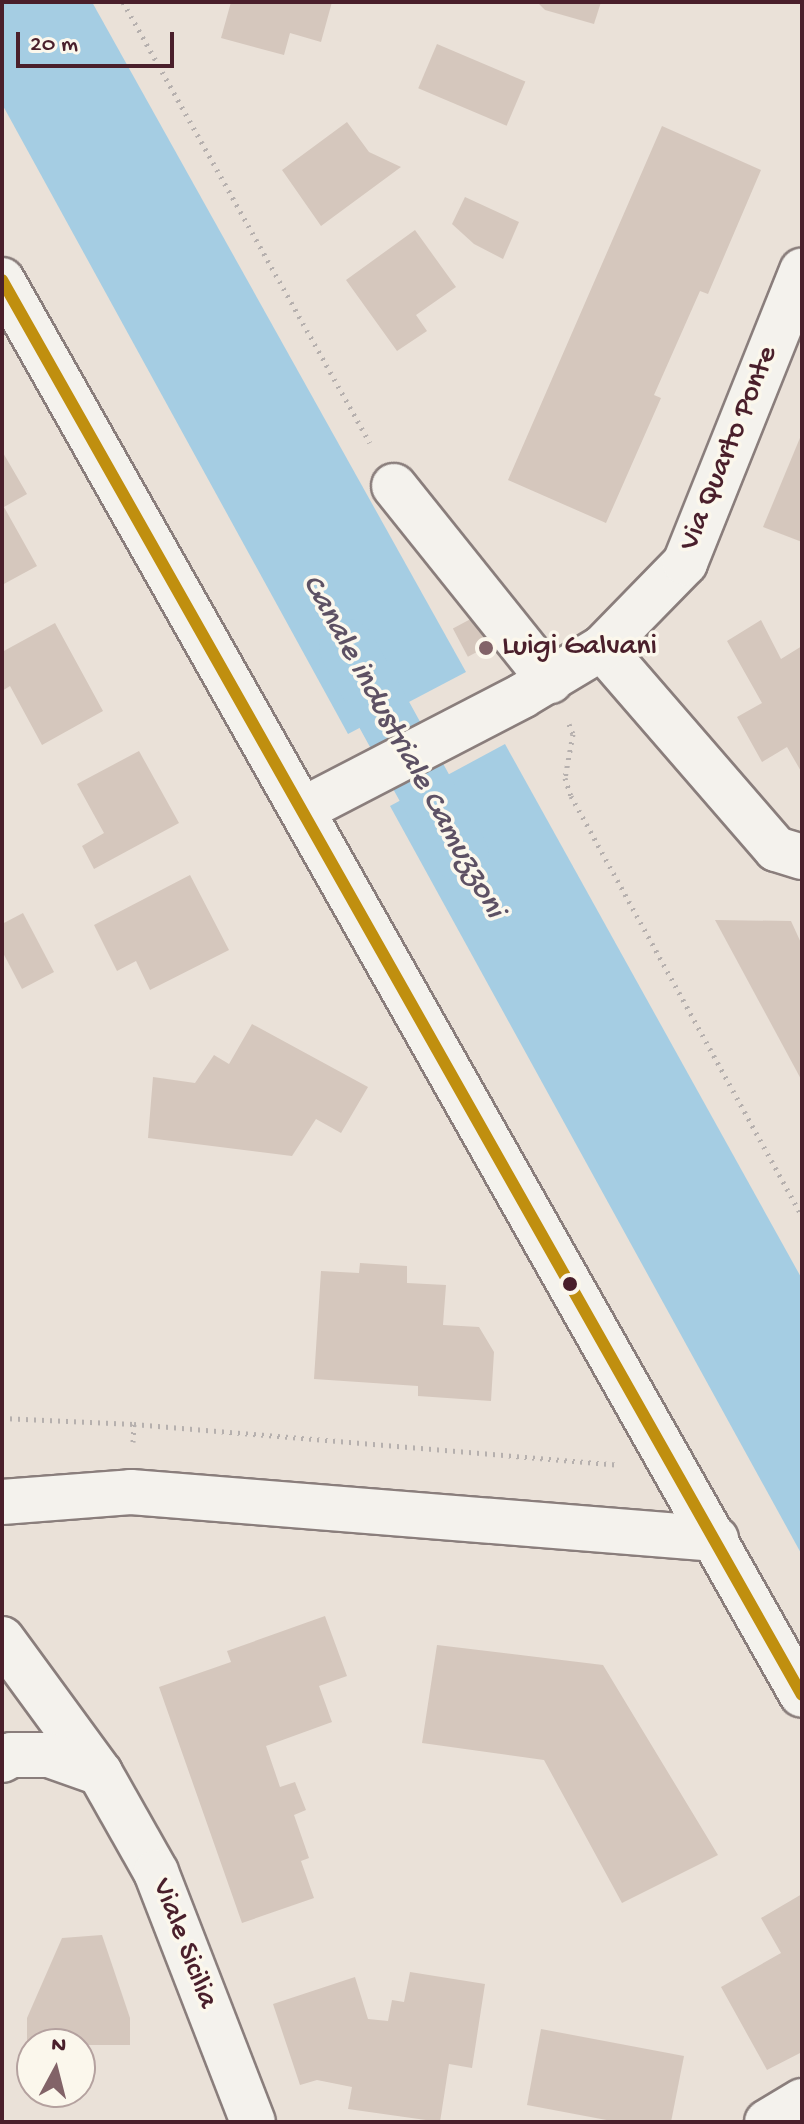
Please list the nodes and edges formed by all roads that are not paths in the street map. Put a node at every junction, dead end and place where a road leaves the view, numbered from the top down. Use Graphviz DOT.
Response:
graph roads {
  1 [pos="802,270"];
  2 [pos="2,280"];
  3 [pos="394,486"];
  4 [pos="602,648"];
  5 [pos="536,688"];
  6 [pos="323,800"];
  7 [pos="802,857"];
  8 [pos="2,1502"];
  9 [pos="716,1539"];
  10 [pos="2,1639"];
  11 [pos="802,1695"];
  12 [pos="2,1760"];
  13 [pos="100,1773"];
  14 [pos="802,2101"];
  15 [pos="253,2122"];
  16 [pos="767,2122"];
  1 -- 4 [label="street, Via Quarto Ponte"];
  2 -- 6 [label="street"];
  3 -- 5 [label="street"];
  4 -- 5 [label="street, Via Quarto Ponte"];
  4 -- 7 [label="street"];
  5 -- 6 [label="street, Via Quarto Ponte"];
  6 -- 9 [label="street"];
  8 -- 9 [label="street"];
  9 -- 11 [label="street"];
  10 -- 13 [label="street, Viale Sicilia"];
  12 -- 13 [label="street"];
  13 -- 15 [label="street, Viale Sicilia"];
  14 -- 16 [label="street"];
}
